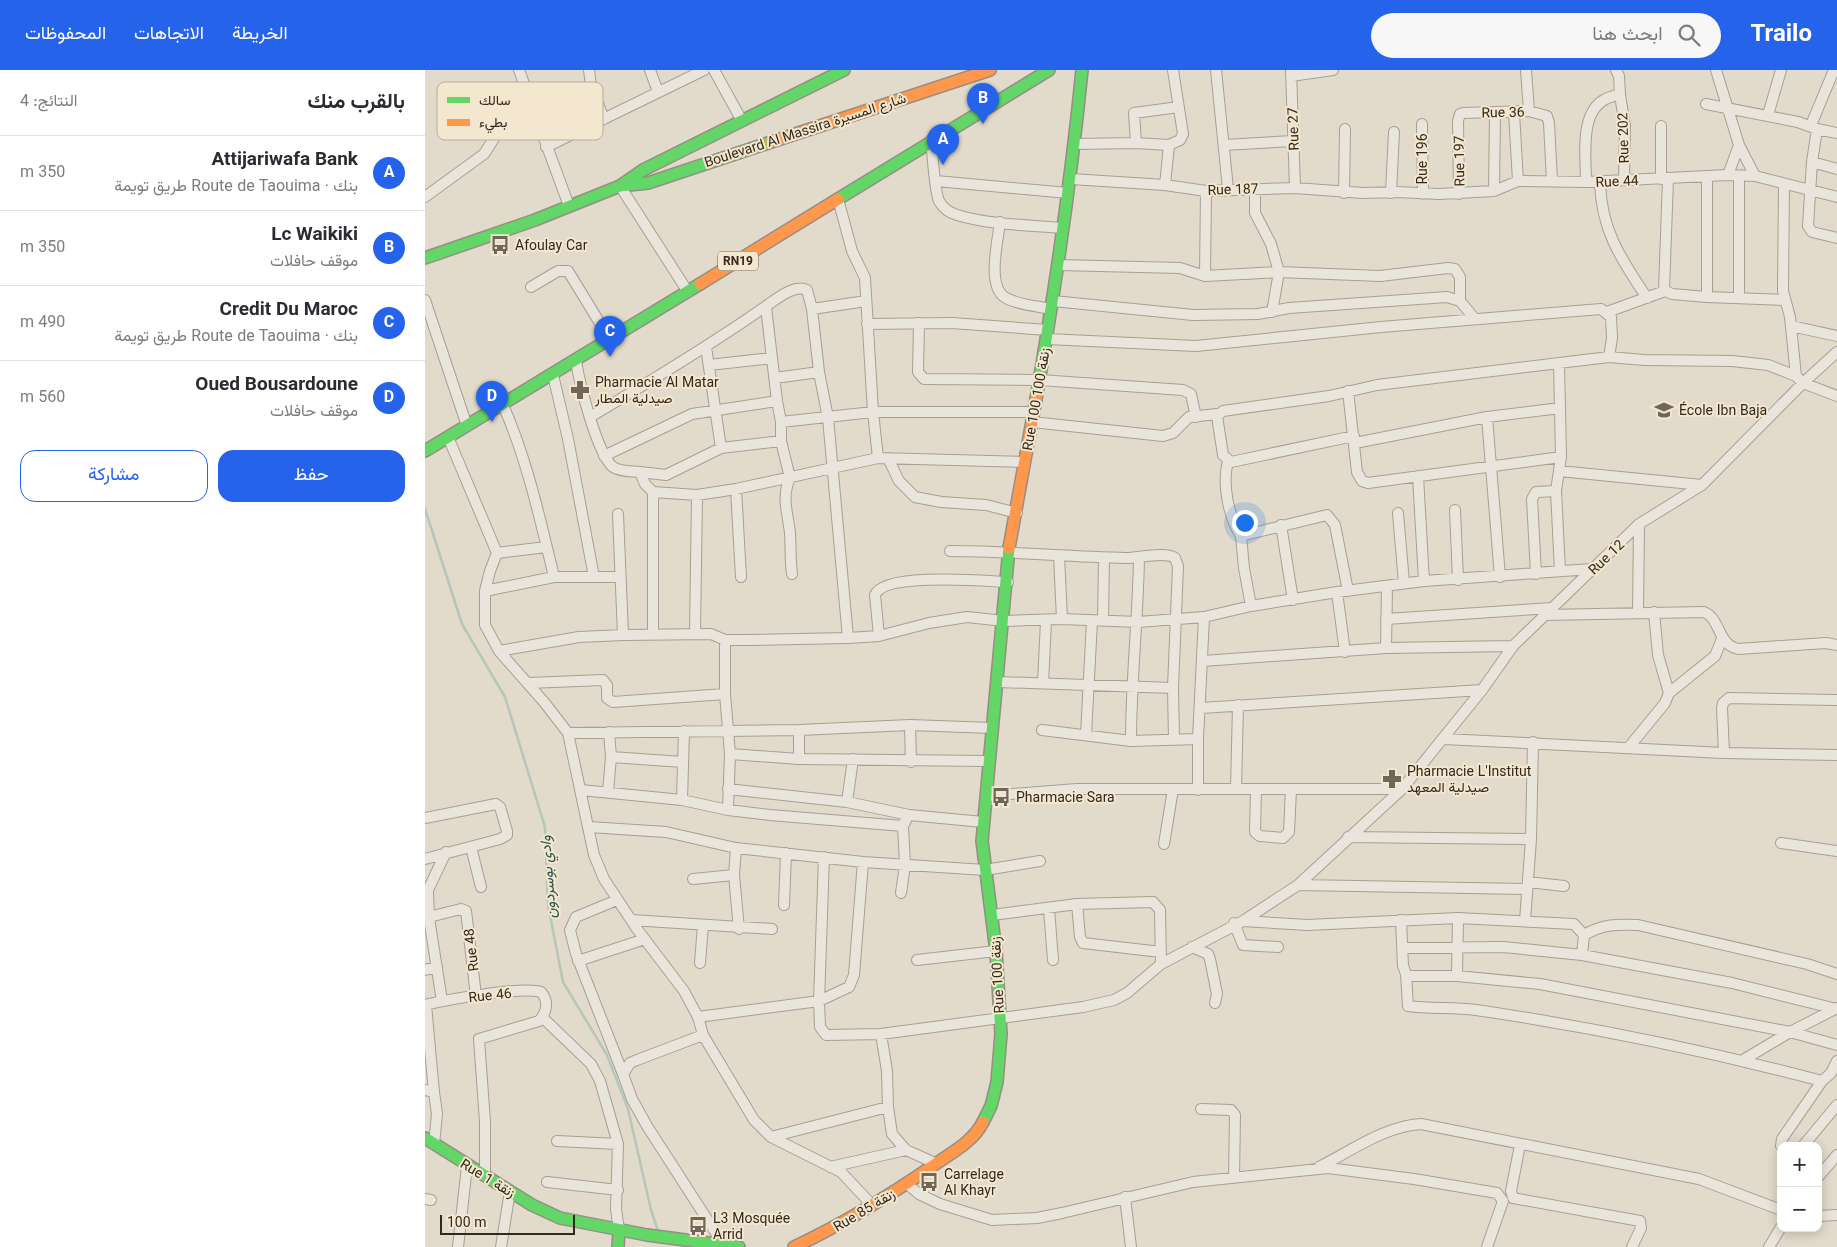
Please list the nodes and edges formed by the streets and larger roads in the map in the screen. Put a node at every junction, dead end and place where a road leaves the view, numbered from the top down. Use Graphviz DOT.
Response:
graph roads {
  1 [pos="519,70"];
  2 [pos="650,70"];
  3 [pos="704,70"];
  4 [pos="714,70"];
  5 [pos="844,70"];
  6 [pos="990,70"];
  7 [pos="1049,70"];
  8 [pos="1082,70"];
  9 [pos="1173,70"];
  10 [pos="1216,70"];
  11 [pos="1333,70"];
  12 [pos="1526,70"];
  13 [pos="1716,70"];
  14 [pos="1781,70"];
  15 [pos="1834,70"];
  16 [pos="1617,71"];
  17 [pos="1291,73"];
  18 [pos="523,82"];
  19 [pos="658,92"];
  20 [pos="1620,95"];
  21 [pos="1706,104"];
  22 [pos="1179,107"];
  23 [pos="1727,108"];
  24 [pos="1529,112"];
  25 [pos="1495,113"];
  26 [pos="1515,113"];
  27 [pos="1768,115"];
  28 [pos="604,119"];
  29 [pos="742,121"];
  30 [pos="1422,124"];
  31 [pos="1661,126"];
  32 [pos="1814,127"];
  33 [pos="1458,128"];
  34 [pos="1345,129"];
  35 [pos="1394,132"];
  36 [pos="1837,133"];
  37 [pos="493,140"];
  38 [pos="544,140"];
  39 [pos="560,140"];
  40 [pos="931,140"];
  41 [pos="1293,141"];
  42 [pos="1136,143"];
  43 [pos="1074,144"];
  44 [pos="1739,144"];
  45 [pos="1169,145"];
  46 [pos="1224,145"];
  47 [pos="546,147"];
  48 [pos="1811,162"];
  49 [pos="1837,169"];
  50 [pos="1728,175"];
  51 [pos="1755,176"];
  52 [pos="1707,177"];
  53 [pos="1739,177"];
  54 [pos="1071,179"];
  55 [pos="1664,179"];
  56 [pos="1624,180"];
  57 [pos="936,181"];
  58 [pos="1518,181"];
  59 [pos="1551,181"];
  60 [pos="1585,182"];
  61 [pos="1599,182"];
  62 [pos="1784,184"];
  63 [pos="1165,185"];
  64 [pos="620,186"];
  65 [pos="1255,188"];
  66 [pos="1295,188"];
  67 [pos="1228,189"];
  68 [pos="1809,190"];
  69 [pos="1206,191"];
  70 [pos="1494,191"];
  71 [pos="1394,192"];
  72 [pos="1068,193"];
  73 [pos="1344,193"];
  74 [pos="1423,194"];
  75 [pos="1459,194"];
  76 [pos="425,197"];
  77 [pos="1837,197"];
  78 [pos="838,199"];
  79 [pos="569,206"];
  80 [pos="1000,222"];
  81 [pos="1063,228"];
  82 [pos="1837,238"];
  83 [pos="425,258"];
  84 [pos="1059,265"];
  85 [pos="1279,272"];
  86 [pos="1205,276"];
  87 [pos="531,287"];
  88 [pos="1665,291"];
  89 [pos="687,292"];
  90 [pos="1707,297"];
  91 [pos="1647,298"];
  92 [pos="1739,298"];
  93 [pos="425,300"];
  94 [pos="1785,300"];
  95 [pos="866,301"];
  96 [pos="1460,301"];
  97 [pos="1052,305"];
  98 [pos="766,307"];
  99 [pos="812,309"];
  100 [pos="1272,312"];
  101 [pos="1607,312"];
  102 [pos="1475,319"];
  103 [pos="919,323"];
  104 [pos="867,324"];
  105 [pos="1791,326"];
  106 [pos="1047,335"];
  107 [pos="1837,336"];
  108 [pos="609,338"];
  109 [pos="706,347"];
  110 [pos="1837,352"];
  111 [pos="1609,357"];
  112 [pos="772,358"];
  113 [pos="576,360"];
  114 [pos="1559,362"];
  115 [pos="709,365"];
  116 [pos="819,372"];
  117 [pos="553,375"];
  118 [pos="775,378"];
  119 [pos="1040,380"];
  120 [pos="1799,380"];
  121 [pos="1348,391"];
  122 [pos="1837,396"];
  123 [pos="777,401"];
  124 [pos="503,405"];
  125 [pos="1560,408"];
  126 [pos="715,409"];
  127 [pos="873,412"];
  128 [pos="1217,414"];
  129 [pos="591,417"];
  130 [pos="1033,417"];
  131 [pos="1195,417"];
  132 [pos="1487,417"];
  133 [pos="828,418"];
  134 [pos="781,422"];
  135 [pos="467,426"];
  136 [pos="449,437"];
  137 [pos="1354,439"];
  138 [pos="781,441"];
  139 [pos="721,448"];
  140 [pos="425,451"];
  141 [pos="604,456"];
  142 [pos="1561,457"];
  143 [pos="883,458"];
  144 [pos="1228,461"];
  145 [pos="1025,462"];
  146 [pos="1492,464"];
  147 [pos="833,470"];
  148 [pos="1559,471"];
  149 [pos="640,472"];
  150 [pos="1418,476"];
  151 [pos="790,478"];
  152 [pos="1702,486"];
  153 [pos="736,489"];
  154 [pos="1556,491"];
  155 [pos="653,492"];
  156 [pos="697,495"];
  157 [pos="1455,510"];
  158 [pos="1017,513"];
  159 [pos="1398,513"];
  160 [pos="618,514"];
  161 [pos="1639,524"];
  162 [pos="1281,525"];
  163 [pos="1241,536"];
  164 [pos="546,547"];
  165 [pos="949,551"];
  166 [pos="1009,551"];
  167 [pos="497,553"];
  168 [pos="1059,556"];
  169 [pos="1104,558"];
  170 [pos="1139,558"];
  171 [pos="1592,570"];
  172 [pos="1560,571"];
  173 [pos="793,574"];
  174 [pos="1536,574"];
  175 [pos="554,577"];
  176 [pos="594,577"];
  177 [pos="741,577"];
  178 [pos="1500,577"];
  179 [pos="620,578"];
  180 [pos="1458,580"];
  181 [pos="1424,581"];
  182 [pos="1007,582"];
  183 [pos="1404,583"];
  184 [pos="1387,586"];
  185 [pos="485,591"];
  186 [pos="1342,591"];
  187 [pos="1293,600"];
  188 [pos="1251,606"];
  189 [pos="1548,612"];
  190 [pos="1654,612"];
  191 [pos="1638,613"];
  192 [pos="1204,617"];
  193 [pos="1177,618"];
  194 [pos="1062,619"];
  195 [pos="1386,619"];
  196 [pos="1004,621"];
  197 [pos="1046,621"];
  198 [pos="1097,621"];
  199 [pos="1138,622"];
  200 [pos="623,634"];
  201 [pos="653,634"];
  202 [pos="695,634"];
  203 [pos="879,636"];
  204 [pos="848,638"];
  205 [pos="1722,639"];
  206 [pos="725,640"];
  207 [pos="1837,645"];
  208 [pos="1513,646"];
  209 [pos="1386,648"];
  210 [pos="499,651"];
  211 [pos="1345,652"];
  212 [pos="1203,661"];
  213 [pos="998,682"];
  214 [pos="528,683"];
  215 [pos="1043,683"];
  216 [pos="1088,686"];
  217 [pos="1131,687"];
  218 [pos="1173,688"];
  219 [pos="1482,690"];
  220 [pos="1669,693"];
  221 [pos="725,694"];
  222 [pos="1837,700"];
  223 [pos="1238,705"];
  224 [pos="1201,708"];
  225 [pos="910,725"];
  226 [pos="992,728"];
  227 [pos="729,730"];
  228 [pos="799,730"];
  229 [pos="1042,730"];
  230 [pos="684,731"];
  231 [pos="609,732"];
  232 [pos="568,733"];
  233 [pos="1086,735"];
  234 [pos="1198,739"];
  235 [pos="1444,739"];
  236 [pos="1174,740"];
  237 [pos="1131,741"];
  238 [pos="1533,742"];
  239 [pos="1629,747"];
  240 [pos="1724,753"];
  241 [pos="730,754"];
  242 [pos="1837,755"];
  243 [pos="611,757"];
  244 [pos="799,759"];
  245 [pos="853,759"];
  246 [pos="988,761"];
  247 [pos="683,762"];
  248 [pos="911,762"];
  249 [pos="728,789"];
  250 [pos="1173,789"];
  251 [pos="1236,789"];
  252 [pos="1256,789"];
  253 [pos="1291,789"];
  254 [pos="1402,789"];
  255 [pos="581,790"];
  256 [pos="1198,790"];
  257 [pos="608,792"];
  258 [pos="987,796"];
  259 [pos="682,800"];
  260 [pos="847,802"];
  261 [pos="727,810"];
  262 [pos="909,815"];
  263 [pos="425,818"];
  264 [pos="983,822"];
  265 [pos="903,826"];
  266 [pos="589,827"];
  267 [pos="1349,837"];
  268 [pos="1531,839"];
  269 [pos="1781,843"];
  270 [pos="1164,844"];
  271 [pos="471,847"];
  272 [pos="736,848"];
  273 [pos="1837,851"];
  274 [pos="447,852"];
  275 [pos="786,853"];
  276 [pos="823,856"];
  277 [pos="425,859"];
  278 [pos="1040,861"];
  279 [pos="863,862"];
  280 [pos="905,865"];
  281 [pos="985,870"];
  282 [pos="734,875"];
  283 [pos="693,879"];
  284 [pos="1298,884"];
  285 [pos="1527,886"];
  286 [pos="1564,886"];
  287 [pos="481,887"];
  288 [pos="426,890"];
  289 [pos="901,894"];
  290 [pos="617,900"];
  291 [pos="1077,904"];
  292 [pos="784,905"];
  293 [pos="1049,909"];
  294 [pos="992,915"];
  295 [pos="427,918"];
  296 [pos="1458,918"];
  297 [pos="631,920"];
  298 [pos="1401,920"];
  299 [pos="1525,921"];
  300 [pos="1239,922"];
  301 [pos="703,925"];
  302 [pos="739,928"];
  303 [pos="772,929"];
  304 [pos="1584,935"];
  305 [pos="645,940"];
  306 [pos="1192,947"];
  307 [pos="1278,947"];
  308 [pos="1459,947"];
  309 [pos="1404,948"];
  310 [pos="996,951"];
  311 [pos="1161,952"];
  312 [pos="1582,955"];
  313 [pos="917,960"];
  314 [pos="1053,960"];
  315 [pos="579,961"];
  316 [pos="700,963"];
  317 [pos="1161,964"];
  318 [pos="437,967"];
  319 [pos="425,970"];
  320 [pos="1406,974"];
  321 [pos="1837,974"];
  322 [pos="1457,976"];
  323 [pos="476,996"];
  324 [pos="442,1001"];
  325 [pos="819,1001"];
  326 [pos="1215,1003"];
  327 [pos="425,1005"];
  328 [pos="1836,1009"];
  329 [pos="542,1017"];
  330 [pos="698,1017"];
  331 [pos="999,1018"];
  332 [pos="1789,1032"];
  333 [pos="881,1034"];
  334 [pos="703,1036"];
  335 [pos="1837,1045"];
  336 [pos="1743,1060"];
  337 [pos="1837,1061"];
  338 [pos="623,1074"];
  339 [pos="1834,1075"];
  340 [pos="1821,1081"];
  341 [pos="430,1091"];
  342 [pos="1837,1105"];
  343 [pos="888,1107"];
  344 [pos="1201,1108"];
  345 [pos="771,1137"];
  346 [pos="430,1141"];
  347 [pos="557,1141"];
  348 [pos="1782,1142"];
  349 [pos="1806,1142"];
  350 [pos="618,1144"];
  351 [pos="1519,1145"];
  352 [pos="906,1150"];
  353 [pos="1837,1155"];
  354 [pos="935,1163"];
  355 [pos="467,1166"];
  356 [pos="831,1167"];
  357 [pos="1313,1170"];
  358 [pos="1822,1172"];
  359 [pos="485,1175"];
  360 [pos="1234,1178"];
  361 [pos="547,1182"];
  362 [pos="907,1184"];
  363 [pos="618,1190"];
  364 [pos="510,1191"];
  365 [pos="1125,1198"];
  366 [pos="872,1205"];
  367 [pos="1777,1208"];
  368 [pos="1822,1216"];
  369 [pos="1837,1216"];
  370 [pos="619,1230"];
  371 [pos="1778,1232"];
  372 [pos="723,1244"];
  373 [pos="458,1247"];
  374 [pos="501,1247"];
  375 [pos="618,1247"];
  376 [pos="739,1247"];
  377 [pos="794,1247"];
  378 [pos="1131,1247"];
  379 [pos="1487,1247"];
  380 [pos="1633,1247"];
  381 [pos="1769,1247"];
  1 -- 18 [label="street"];
  2 -- 19 [label="street"];
  3 -- 19 [label="street"];
  4 -- 29 [label="street"];
  5 -- 29 [label="street, Boulevard Al Massira شارع المسيرة"];
  6 -- 64 [label="street, Boulevard Al Massira شارع المسيرة"];
  7 -- 40 [label="street, RN19"];
  8 -- 43 [label="street, Rue 100 زنقة 100"];
  9 -- 22 [label="street"];
  10 -- 46 [label="street"];
  11 -- 17 [label="street"];
  12 -- 24 [label="street"];
  13 -- 23 [label="street"];
  14 -- 27 [label="street"];
  15 -- 32 [label="street"];
  16 -- 20 [label="street, Rue 202"];
  17 -- 41 [label="street, Rue 27"];
  19 -- 28 [label="street"];
  20 -- 56 [label="street, Rue 202"];
  20 -- 60 [label="street"];
  21 -- 23 [label="street"];
  22 -- 42 [label="street"];
  22 -- 45 [label="street"];
  23 -- 27 [label="street"];
  23 -- 44 [label="street"];
  24 -- 26 [label="street, Rue 36"];
  24 -- 59 [label="street, Rue 36"];
  25 -- 26 [label="street, Rue 36"];
  25 -- 33 [label="street, Rue 36"];
  25 -- 70 [label="street"];
  26 -- 58 [label="street"];
  27 -- 32 [label="street"];
  29 -- 64 [label="street, Boulevard Al Massira شارع المسيرة"];
  30 -- 74 [label="street, Rue 196"];
  31 -- 55 [label="street"];
  32 -- 36 [label="street"];
  32 -- 48 [label="street"];
  33 -- 75 [label="street, Rue 197"];
  34 -- 73 [label="street"];
  35 -- 71 [label="street"];
  37 -- 76 [label="street"];
  38 -- 47 [label="street"];
  39 -- 47 [label="street"];
  40 -- 57 [label="street"];
  40 -- 78 [label="street, RN19"];
  41 -- 46 [label="street"];
  41 -- 66 [label="street, Rue 27"];
  42 -- 43 [label="street"];
  42 -- 45 [label="street"];
  43 -- 54 [label="street, Rue 100 زنقة 100"];
  44 -- 50 [label="street"];
  44 -- 51 [label="street"];
  45 -- 63 [label="street"];
  46 -- 67 [label="street"];
  47 -- 79 [label="street"];
  48 -- 49 [label="street"];
  48 -- 68 [label="street"];
  50 -- 52 [label="street, Rue 44"];
  50 -- 53 [label="street, Rue 44"];
  51 -- 53 [label="street, Rue 44"];
  51 -- 62 [label="street, Rue 44"];
  52 -- 55 [label="street, Rue 44"];
  52 -- 90 [label="street"];
  53 -- 92 [label="street"];
  54 -- 63 [label="street, Rue 187"];
  54 -- 72 [label="street, Rue 100 زنقة 100"];
  55 -- 56 [label="street, Rue 44"];
  55 -- 88 [label="street"];
  56 -- 61 [label="street, Rue 44"];
  57 -- 72 [label="street"];
  57 -- 80 [label="street"];
  58 -- 59 [label="street, Rue 44"];
  58 -- 70 [label="street, Rue 44"];
  59 -- 60 [label="street, Rue 44"];
  60 -- 61 [label="street, Rue 44"];
  61 -- 91 [label="street"];
  62 -- 68 [label="street, Rue 44"];
  62 -- 94 [label="street"];
  63 -- 69 [label="street, Rue 187"];
  64 -- 79 [label="street, Boulevard Al Massira شارع المسيرة"];
  64 -- 89 [label="street"];
  65 -- 66 [label="street, Rue 187"];
  65 -- 67 [label="street, Rue 187"];
  65 -- 85 [label="street"];
  66 -- 73 [label="street, Rue 187"];
  67 -- 69 [label="street, Rue 187"];
  68 -- 77 [label="street, Rue 44"];
  68 -- 82 [label="street"];
  69 -- 86 [label="street"];
  70 -- 75 [label="street, Rue 44"];
  71 -- 73 [label="street, Rue 187"];
  71 -- 74 [label="street, Rue 44"];
  72 -- 81 [label="street, Rue 100 زنقة 100"];
  74 -- 75 [label="street, Rue 44"];
  78 -- 89 [label="street, RN19"];
  78 -- 95 [label="street"];
  79 -- 83 [label="street, Boulevard Al Massira شارع المسيرة"];
  80 -- 81 [label="street"];
  80 -- 97 [label="street"];
  81 -- 84 [label="street, Rue 100 زنقة 100"];
  84 -- 86 [label="street"];
  84 -- 97 [label="street, Rue 100 زنقة 100"];
  85 -- 86 [label="street"];
  85 -- 96 [label="street"];
  85 -- 100 [label="street"];
  87 -- 108 [label="street"];
  88 -- 90 [label="street"];
  88 -- 91 [label="street"];
  89 -- 108 [label="street, RN19"];
  90 -- 92 [label="street"];
  91 -- 101 [label="street"];
  92 -- 94 [label="street"];
  93 -- 135 [label="street"];
  94 -- 105 [label="street"];
  95 -- 99 [label="street"];
  95 -- 104 [label="street"];
  96 -- 100 [label="street"];
  96 -- 102 [label="street"];
  97 -- 100 [label="street"];
  97 -- 106 [label="street, Rue 100 زنقة 100"];
  98 -- 99 [label="street"];
  98 -- 109 [label="street"];
  98 -- 112 [label="street"];
  99 -- 116 [label="street"];
  101 -- 102 [label="street"];
  101 -- 111 [label="street"];
  102 -- 106 [label="street"];
  103 -- 104 [label="street"];
  103 -- 106 [label="street"];
  103 -- 119 [label="street"];
  104 -- 127 [label="street"];
  105 -- 107 [label="street"];
  105 -- 120 [label="street"];
  106 -- 119 [label="street, Rue 100 زنقة 100"];
  108 -- 113 [label="street, RN19"];
  109 -- 115 [label="street"];
  109 -- 129 [label="street"];
  110 -- 120 [label="street, Rue 12"];
  111 -- 114 [label="street"];
  111 -- 120 [label="street"];
  112 -- 115 [label="street"];
  112 -- 118 [label="street"];
  113 -- 117 [label="street, RN19"];
  113 -- 129 [label="street"];
  114 -- 121 [label="street"];
  114 -- 125 [label="street"];
  115 -- 126 [label="street"];
  116 -- 118 [label="street"];
  116 -- 133 [label="street"];
  117 -- 124 [label="street, RN19"];
  117 -- 176 [label="street"];
  118 -- 123 [label="street"];
  119 -- 130 [label="street, Rue 100 زنقة 100"];
  119 -- 131 [label="street"];
  120 -- 122 [label="street"];
  120 -- 152 [label="street, Rue 12"];
  121 -- 128 [label="street"];
  121 -- 137 [label="street"];
  123 -- 126 [label="street"];
  123 -- 134 [label="street"];
  124 -- 135 [label="street, RN19"];
  124 -- 164 [label="street"];
  125 -- 132 [label="street"];
  125 -- 142 [label="street"];
  126 -- 139 [label="street"];
  126 -- 141 [label="street"];
  127 -- 130 [label="street"];
  127 -- 133 [label="street"];
  127 -- 143 [label="street"];
  128 -- 131 [label="street"];
  128 -- 144 [label="street"];
  129 -- 141 [label="street"];
  130 -- 131 [label="street"];
  130 -- 145 [label="street, Rue 100 زنقة 100"];
  132 -- 137 [label="street"];
  132 -- 146 [label="street"];
  133 -- 134 [label="street"];
  133 -- 147 [label="street"];
  134 -- 138 [label="street"];
  135 -- 136 [label="street, RN19"];
  136 -- 140 [label="street, RN19"];
  136 -- 167 [label="street"];
  137 -- 144 [label="street"];
  137 -- 150 [label="street"];
  138 -- 139 [label="street"];
  138 -- 151 [label="street"];
  139 -- 149 [label="street"];
  141 -- 149 [label="street"];
  142 -- 146 [label="street"];
  142 -- 148 [label="street"];
  143 -- 145 [label="street"];
  143 -- 147 [label="street"];
  143 -- 158 [label="street"];
  144 -- 163 [label="street"];
  145 -- 158 [label="street, Rue 100 زنقة 100"];
  146 -- 150 [label="street"];
  146 -- 178 [label="street"];
  147 -- 151 [label="street"];
  147 -- 204 [label="street"];
  148 -- 152 [label="street"];
  148 -- 154 [label="street"];
  149 -- 155 [label="street"];
  150 -- 181 [label="street"];
  151 -- 153 [label="street"];
  151 -- 173 [label="street"];
  152 -- 161 [label="street, Rue 12"];
  153 -- 156 [label="street"];
  153 -- 177 [label="street"];
  154 -- 172 [label="street"];
  154 -- 174 [label="street"];
  155 -- 156 [label="street"];
  155 -- 201 [label="street"];
  156 -- 202 [label="street"];
  157 -- 180 [label="street"];
  158 -- 166 [label="street, Rue 100 زنقة 100"];
  159 -- 183 [label="street"];
  160 -- 179 [label="street"];
  161 -- 171 [label="street, Rue 12"];
  161 -- 191 [label="street"];
  162 -- 163 [label="street"];
  162 -- 186 [label="street"];
  162 -- 187 [label="street"];
  163 -- 188 [label="street"];
  164 -- 167 [label="street"];
  164 -- 175 [label="street"];
  165 -- 166 [label="street"];
  166 -- 168 [label="street"];
  166 -- 182 [label="street, Rue 100 زنقة 100"];
  167 -- 185 [label="street"];
  168 -- 169 [label="street"];
  168 -- 194 [label="street"];
  169 -- 170 [label="street"];
  169 -- 198 [label="street"];
  170 -- 193 [label="street"];
  170 -- 199 [label="street"];
  171 -- 172 [label="street"];
  171 -- 189 [label="street, Rue 12"];
  172 -- 174 [label="street"];
  174 -- 178 [label="street"];
  175 -- 176 [label="street"];
  175 -- 185 [label="street"];
  176 -- 179 [label="street"];
  178 -- 180 [label="street"];
  179 -- 200 [label="street"];
  180 -- 181 [label="street"];
  181 -- 183 [label="street"];
  182 -- 196 [label="street, Rue 100 زنقة 100"];
  182 -- 203 [label="street"];
  183 -- 184 [label="street"];
  184 -- 186 [label="street"];
  184 -- 195 [label="street"];
  185 -- 210 [label="street"];
  186 -- 187 [label="street"];
  186 -- 211 [label="street"];
  187 -- 188 [label="street"];
  188 -- 192 [label="street"];
  189 -- 191 [label="street"];
  189 -- 195 [label="street"];
  189 -- 208 [label="street, Rue 12"];
  190 -- 191 [label="street"];
  190 -- 205 [label="street"];
  190 -- 220 [label="street"];
  192 -- 193 [label="street"];
  192 -- 212 [label="street"];
  193 -- 199 [label="street"];
  193 -- 218 [label="street"];
  194 -- 197 [label="street"];
  194 -- 198 [label="street"];
  195 -- 209 [label="street"];
  196 -- 197 [label="street"];
  196 -- 203 [label="street"];
  196 -- 213 [label="street, Rue 100 زنقة 100"];
  197 -- 215 [label="street"];
  198 -- 199 [label="street"];
  198 -- 216 [label="street"];
  199 -- 217 [label="street"];
  200 -- 201 [label="street"];
  200 -- 210 [label="street"];
  201 -- 202 [label="street"];
  202 -- 206 [label="street"];
  203 -- 204 [label="street"];
  204 -- 206 [label="street"];
  205 -- 207 [label="street"];
  205 -- 220 [label="street"];
  206 -- 221 [label="street"];
  208 -- 209 [label="street"];
  208 -- 219 [label="street, Rue 12"];
  209 -- 211 [label="street"];
  210 -- 214 [label="street"];
  211 -- 212 [label="street"];
  212 -- 224 [label="street"];
  213 -- 215 [label="street"];
  213 -- 226 [label="street, Rue 100 زنقة 100"];
  214 -- 221 [label="street"];
  214 -- 232 [label="street"];
  215 -- 216 [label="street"];
  216 -- 217 [label="street"];
  216 -- 233 [label="street"];
  217 -- 218 [label="street"];
  217 -- 237 [label="street"];
  218 -- 236 [label="street"];
  219 -- 223 [label="street"];
  219 -- 235 [label="street, Rue 12"];
  220 -- 239 [label="street"];
  221 -- 227 [label="street"];
  222 -- 240 [label="street"];
  223 -- 224 [label="street"];
  223 -- 251 [label="street"];
  224 -- 234 [label="street"];
  225 -- 226 [label="street"];
  225 -- 228 [label="street"];
  225 -- 248 [label="street"];
  226 -- 246 [label="street, Rue 100 زنقة"];
  227 -- 228 [label="street"];
  227 -- 230 [label="street"];
  227 -- 241 [label="street"];
  228 -- 244 [label="street"];
  229 -- 233 [label="street"];
  230 -- 231 [label="street"];
  230 -- 247 [label="street"];
  231 -- 232 [label="street"];
  231 -- 243 [label="street"];
  232 -- 255 [label="street"];
  233 -- 237 [label="street"];
  234 -- 236 [label="street"];
  234 -- 256 [label="street"];
  235 -- 238 [label="street"];
  235 -- 254 [label="street, Rue 12"];
  236 -- 237 [label="street"];
  238 -- 239 [label="street"];
  238 -- 268 [label="street"];
  239 -- 240 [label="street"];
  240 -- 242 [label="street"];
  241 -- 244 [label="street"];
  241 -- 249 [label="street"];
  243 -- 247 [label="street"];
  243 -- 257 [label="street"];
  244 -- 245 [label="street"];
  245 -- 248 [label="street"];
  245 -- 260 [label="street"];
  246 -- 248 [label="street"];
  246 -- 258 [label="street, Rue 100 زنقة"];
  247 -- 259 [label="street"];
  249 -- 260 [label="street"];
  249 -- 261 [label="street"];
  250 -- 256 [label="street"];
  250 -- 258 [label="street"];
  250 -- 270 [label="street"];
  251 -- 252 [label="street"];
  251 -- 256 [label="street"];
  252 -- 253 [label="street"];
  252 -- 253 [label="street"];
  253 -- 254 [label="street"];
  254 -- 267 [label="street, Rue 12"];
  255 -- 257 [label="street"];
  255 -- 266 [label="street"];
  257 -- 259 [label="street"];
  258 -- 264 [label="street, Rue 100 زنقة"];
  259 -- 261 [label="street"];
  260 -- 262 [label="street"];
  261 -- 265 [label="street"];
  262 -- 264 [label="street"];
  262 -- 265 [label="street"];
  263 -- 271 [label="street"];
  264 -- 281 [label="street, Rue 100 زنقة"];
  265 -- 280 [label="street"];
  266 -- 272 [label="street"];
  266 -- 290 [label="street"];
  267 -- 268 [label="street"];
  267 -- 284 [label="street, Rue 12"];
  268 -- 285 [label="street"];
  269 -- 273 [label="street"];
  271 -- 274 [label="street"];
  271 -- 287 [label="street"];
  272 -- 275 [label="street"];
  272 -- 282 [label="street"];
  274 -- 277 [label="street"];
  274 -- 288 [label="street"];
  275 -- 276 [label="street"];
  275 -- 292 [label="street"];
  276 -- 279 [label="street"];
  276 -- 325 [label="street"];
  278 -- 281 [label="street"];
  279 -- 280 [label="street"];
  279 -- 325 [label="street"];
  280 -- 281 [label="street"];
  280 -- 289 [label="street"];
  281 -- 294 [label="street, Rue 100 زنقة"];
  282 -- 283 [label="street"];
  282 -- 302 [label="street"];
  284 -- 285 [label="street"];
  284 -- 300 [label="street, Rue 12"];
  285 -- 286 [label="street"];
  285 -- 299 [label="street"];
  288 -- 295 [label="street"];
  290 -- 297 [label="street"];
  290 -- 315 [label="street"];
  291 -- 293 [label="street"];
  291 -- 311 [label="street"];
  291 -- 311 [label="street"];
  293 -- 294 [label="street"];
  293 -- 314 [label="street"];
  294 -- 310 [label="street, Rue 100 زنقة"];
  295 -- 318 [label="street"];
  295 -- 323 [label="street, Rue 48"];
  296 -- 298 [label="street"];
  296 -- 299 [label="street"];
  296 -- 308 [label="street"];
  297 -- 301 [label="street"];
  297 -- 305 [label="street"];
  298 -- 300 [label="street"];
  298 -- 309 [label="street"];
  299 -- 304 [label="street"];
  300 -- 306 [label="street, Rue 12"];
  300 -- 307 [label="street"];
  301 -- 302 [label="street"];
  301 -- 316 [label="street"];
  302 -- 303 [label="street"];
  304 -- 312 [label="street"];
  304 -- 321 [label="street"];
  305 -- 315 [label="street"];
  305 -- 330 [label="street"];
  306 -- 317 [label="street, Rue 12"];
  306 -- 326 [label="street"];
  308 -- 309 [label="street"];
  308 -- 312 [label="street"];
  308 -- 322 [label="street"];
  309 -- 320 [label="street"];
  310 -- 313 [label="street"];
  310 -- 331 [label="street, Rue 100 زنقة"];
  311 -- 317 [label="street"];
  312 -- 328 [label="street"];
  315 -- 338 [label="street"];
  317 -- 331 [label="street, Rue 12"];
  318 -- 319 [label="street"];
  318 -- 324 [label="street"];
  320 -- 322 [label="street"];
  320 -- 336 [label="street"];
  322 -- 332 [label="street"];
  323 -- 324 [label="street, Rue 46"];
  323 -- 329 [label="street, Rue 46"];
  324 -- 327 [label="street, Rue 46"];
  325 -- 330 [label="street"];
  325 -- 333 [label="street, Rue 12"];
  327 -- 341 [label="street"];
  328 -- 332 [label="street"];
  329 -- 350 [label="street"];
  329 -- 359 [label="street"];
  330 -- 334 [label="street"];
  331 -- 333 [label="street, Rue 12"];
  331 -- 354 [label="street, Rue 100 زنقة"];
  332 -- 335 [label="street"];
  332 -- 336 [label="street"];
  333 -- 343 [label="street"];
  334 -- 338 [label="street"];
  334 -- 345 [label="street"];
  336 -- 340 [label="street"];
  337 -- 339 [label="street"];
  338 -- 372 [label="street"];
  339 -- 340 [label="street"];
  340 -- 348 [label="street"];
  341 -- 346 [label="street"];
  342 -- 349 [label="street"];
  343 -- 345 [label="street"];
  343 -- 352 [label="street"];
  344 -- 360 [label="street"];
  345 -- 356 [label="street"];
  346 -- 355 [label="street, Rue زنقة 1"];
  347 -- 350 [label="street"];
  350 -- 363 [label="street"];
  351 -- 357 [label="street"];
  351 -- 367 [label="street"];
  351 -- 380 [label="street"];
  352 -- 354 [label="street"];
  352 -- 356 [label="street"];
  353 -- 358 [label="street"];
  354 -- 362 [label="street, Rue 100 زنقة"];
  355 -- 359 [label="street, Rue زنقة 1"];
  355 -- 373 [label="street"];
  356 -- 366 [label="street"];
  357 -- 360 [label="street"];
  357 -- 379 [label="street"];
  359 -- 364 [label="street, Rue زنقة 1"];
  360 -- 365 [label="street"];
  361 -- 363 [label="street"];
  362 -- 365 [label="street"];
  362 -- 366 [label="street, Rue 85 زنقة"];
  363 -- 370 [label="street"];
  364 -- 370 [label="street, Rue زنقة 1"];
  364 -- 374 [label="street"];
  365 -- 378 [label="street"];
  366 -- 377 [label="street, Rue 85 زنقة"];
  368 -- 369 [label="street"];
  370 -- 372 [label="street, Rue زنقة 1"];
  370 -- 375 [label="street"];
  371 -- 381 [label="street"];
  372 -- 376 [label="street"];
}
